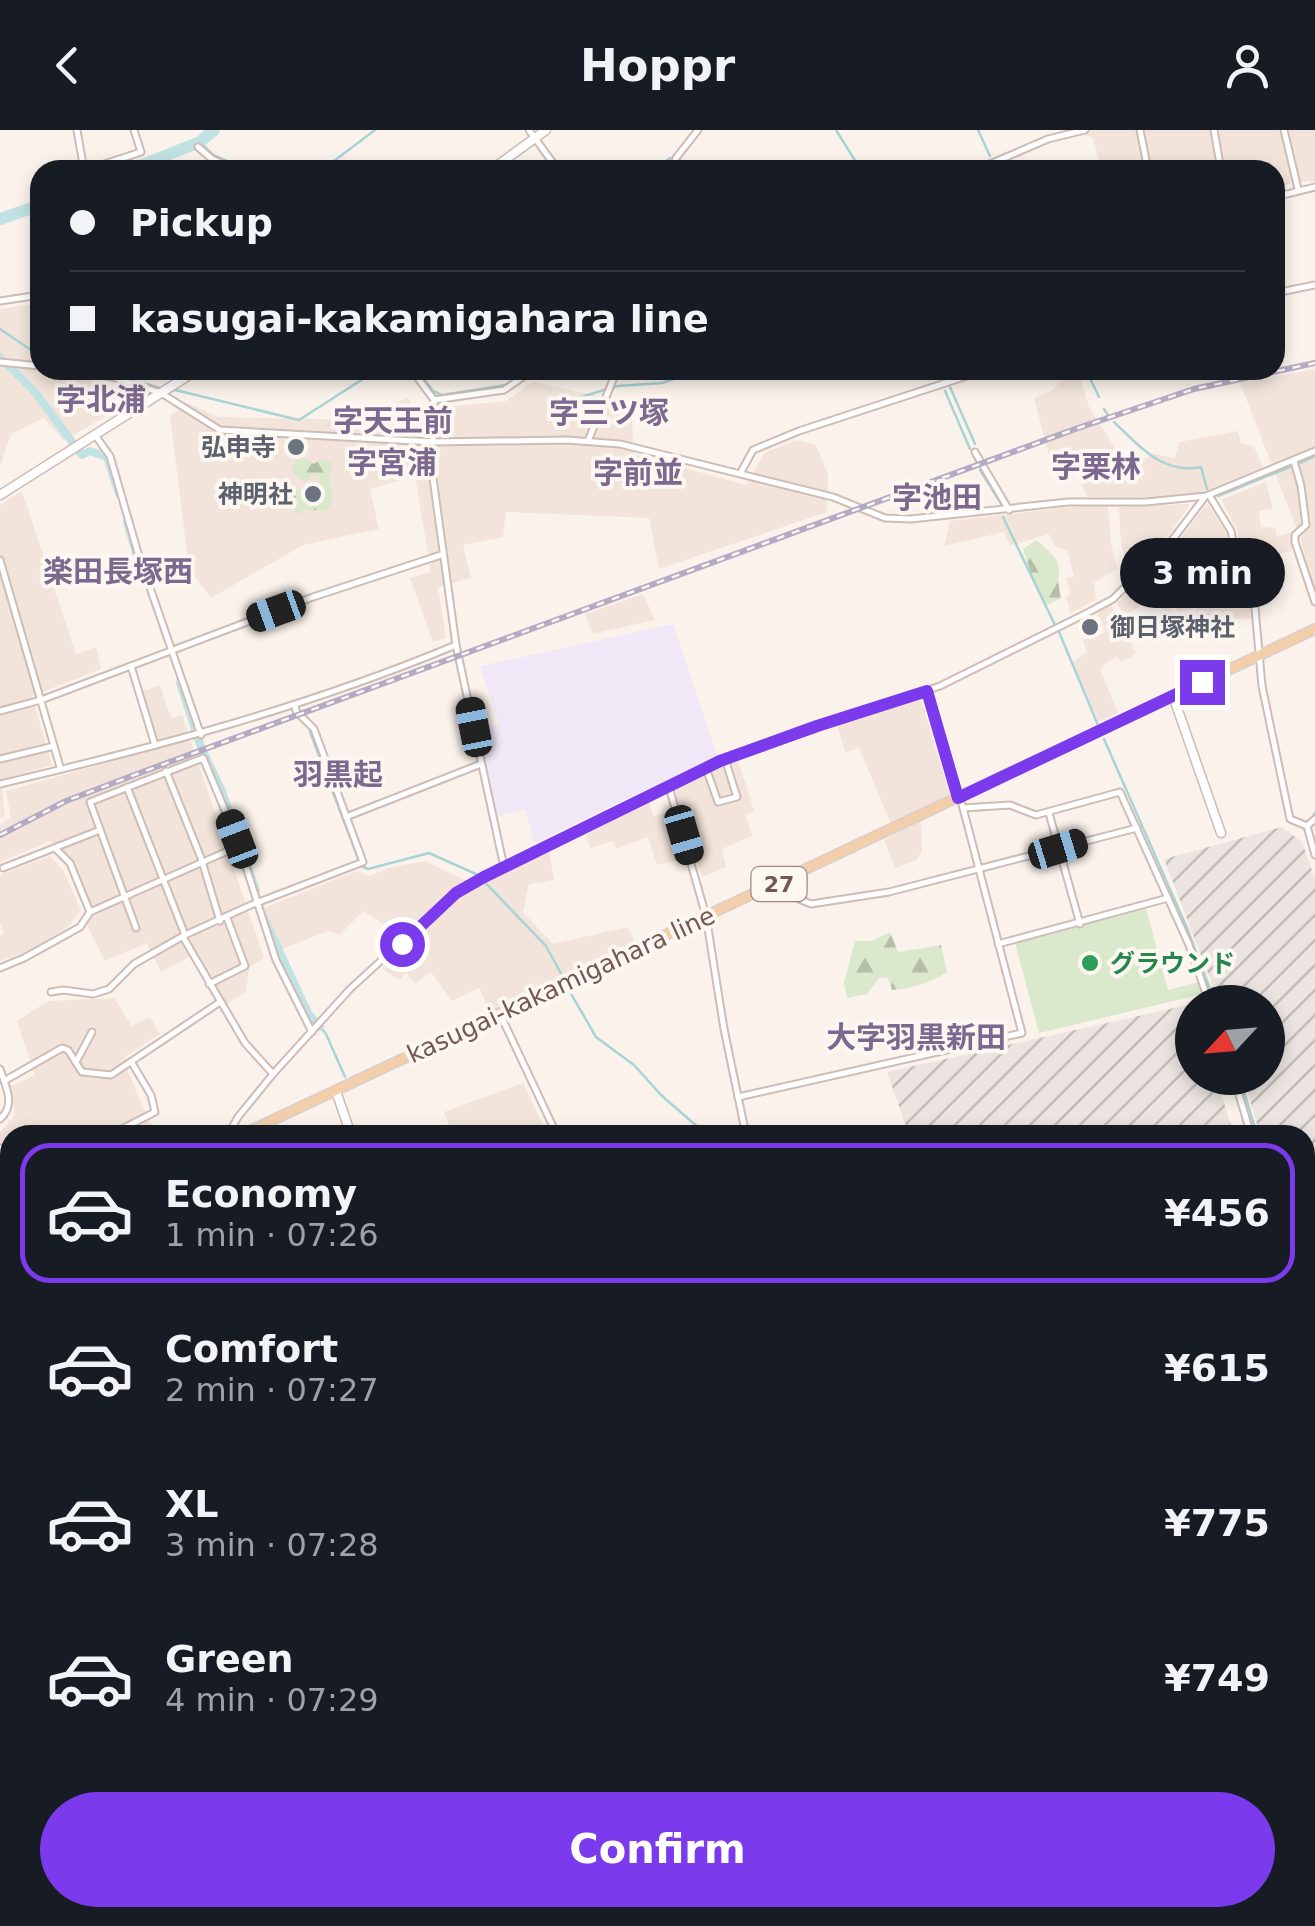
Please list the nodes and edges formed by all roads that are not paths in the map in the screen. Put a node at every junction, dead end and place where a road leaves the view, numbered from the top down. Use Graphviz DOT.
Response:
graph roads {
  1 [pos="134,130"];
  2 [pos="546,130"];
  3 [pos="698,130"];
  4 [pos="1085,130"];
  5 [pos="1140,130"];
  6 [pos="1214,130"];
  7 [pos="1284,130"];
  8 [pos="79,131"];
  9 [pos="1060,132"];
  10 [pos="532,134"];
  11 [pos="198,147"];
  12 [pos="83,160"];
  13 [pos="116,160"];
  14 [pos="214,160"];
  15 [pos="502,160"];
  16 [pos="551,160"];
  17 [pos="675,160"];
  18 [pos="998,160"];
  19 [pos="1146,160"];
  20 [pos="1219,160"];
  21 [pos="1315,187"];
  22 [pos="1298,189"];
  23 [pos="1285,194"];
  24 [pos="1315,285"];
  25 [pos="1285,291"];
  26 [pos="30,297"];
  27 [pos="0,302"];
  28 [pos="2,362"];
  29 [pos="30,365"];
  30 [pos="132,380"];
  31 [pos="181,380"];
  32 [pos="419,380"];
  33 [pos="518,380"];
  34 [pos="613,380"];
  35 [pos="954,380"];
  36 [pos="161,393"];
  37 [pos="434,400"];
  38 [pos="95,434"];
  39 [pos="431,441"];
  40 [pos="588,442"];
  41 [pos="1315,451"];
  42 [pos="975,452"];
  43 [pos="1294,461"];
  44 [pos="741,472"];
  45 [pos="0,495"];
  46 [pos="1207,495"];
  47 [pos="1008,510"];
  48 [pos="442,555"];
  49 [pos="0,560"];
  50 [pos="1315,602"];
  51 [pos="1315,629"];
  52 [pos="456,645"];
  53 [pos="170,650"];
  54 [pos="1261,655"];
  55 [pos="131,665"];
  56 [pos="927,691"];
  57 [pos="1172,696"];
  58 [pos="41,700"];
  59 [pos="295,705"];
  60 [pos="0,711"];
  61 [pos="198,736"];
  62 [pos="155,745"];
  63 [pos="54,746"];
  64 [pos="725,759"];
  65 [pos="0,760"];
  66 [pos="481,764"];
  67 [pos="60,768"];
  68 [pos="706,768"];
  69 [pos="166,771"];
  70 [pos="0,784"];
  71 [pos="669,786"];
  72 [pos="126,787"];
  73 [pos="958,798"];
  74 [pos="963,808"];
  75 [pos="1050,813"];
  76 [pos="346,817"];
  77 [pos="1315,819"];
  78 [pos="1307,826"];
  79 [pos="1136,828"];
  80 [pos="100,830"];
  81 [pos="1221,833"];
  82 [pos="239,846"];
  83 [pos="55,848"];
  84 [pos="1058,849"];
  85 [pos="1315,855"];
  86 [pos="202,862"];
  87 [pos="504,867"];
  88 [pos="3,868"];
  89 [pos="979,871"];
  90 [pos="794,877"];
  91 [pos="162,879"];
  92 [pos="123,896"];
  93 [pos="1168,898"];
  94 [pos="256,905"];
  95 [pos="90,912"];
  96 [pos="706,916"];
  97 [pos="223,919"];
  98 [pos="1080,924"];
  99 [pos="136,928"];
  100 [pos="184,936"];
  101 [pos="998,944"];
  102 [pos="0,968"];
  103 [pos="209,984"];
  104 [pos="1202,985"];
  105 [pos="51,992"];
  106 [pos="220,1002"];
  107 [pos="500,1014"];
  108 [pos="92,1032"];
  109 [pos="312,1032"];
  110 [pos="76,1062"];
  111 [pos="132,1063"];
  112 [pos="0,1069"];
  113 [pos="273,1074"];
  114 [pos="4,1080"];
  115 [pos="336,1091"];
  116 [pos="1239,1095"];
  117 [pos="738,1097"];
  118 [pos="0,1119"];
  119 [pos="130,1125"];
  120 [pos="234,1125"];
  121 [pos="263,1125"];
  122 [pos="348,1125"];
  123 [pos="553,1125"];
  124 [pos="744,1125"];
  125 [pos="1248,1125"];
  1 -- 13 [label="street"];
  2 -- 10 [label="street"];
  3 -- 17 [label="street"];
  4 -- 9 [label="street"];
  5 -- 19 [label="street"];
  6 -- 20 [label="street"];
  7 -- 22 [label="street"];
  8 -- 12 [label="street"];
  9 -- 18 [label="street"];
  10 -- 15 [label="street"];
  10 -- 16 [label="street"];
  11 -- 14 [label="street"];
  21 -- 22 [label="street"];
  22 -- 23 [label="street"];
  24 -- 25 [label="street"];
  26 -- 27 [label="street"];
  28 -- 29 [label="street"];
  30 -- 36 [label="street"];
  31 -- 36 [label="street"];
  32 -- 37 [label="street"];
  33 -- 37 [label="street"];
  34 -- 40 [label="street"];
  35 -- 44 [label="street"];
  36 -- 38 [label="street"];
  36 -- 39 [label="street"];
  37 -- 39 [label="street"];
  38 -- 45 [label="street"];
  38 -- 53 [label="street"];
  39 -- 40 [label="street"];
  39 -- 48 [label="street"];
  40 -- 44 [label="street"];
  41 -- 43 [label="street"];
  42 -- 47 [label="street"];
  43 -- 46 [label="street"];
  43 -- 50 [label="street"];
  44 -- 47 [label="street"];
  46 -- 47 [label="street"];
  46 -- 54 [label="street"];
  46 -- 56 [label="street"];
  48 -- 52 [label="street"];
  48 -- 53 [label="street"];
  49 -- 58 [label="street"];
  51 -- 54 [label="main road, kasugai-kakamigahara line / 27"];
  52 -- 59 [label="street"];
  52 -- 66 [label="street"];
  53 -- 55 [label="street"];
  53 -- 61 [label="street"];
  54 -- 57 [label="main road, kasugai-kakamigahara line / 27"];
  54 -- 78 [label="street"];
  55 -- 58 [label="street"];
  55 -- 62 [label="street"];
  56 -- 64 [label="street"];
  56 -- 73 [label="street"];
  57 -- 73 [label="main road, kasugai-kakamigahara line / 27"];
  57 -- 81 [label="street"];
  58 -- 60 [label="street"];
  58 -- 63 [label="street"];
  59 -- 61 [label="street"];
  59 -- 76 [label="street"];
  61 -- 62 [label="street"];
  62 -- 67 [label="street"];
  63 -- 65 [label="street"];
  63 -- 67 [label="street"];
  64 -- 68 [label="street"];
  64 -- 68 [label="street"];
  66 -- 76 [label="street"];
  66 -- 87 [label="street"];
  67 -- 70 [label="street"];
  68 -- 71 [label="street"];
  69 -- 72 [label="street"];
  69 -- 82 [label="street"];
  69 -- 86 [label="street"];
  71 -- 87 [label="street"];
  71 -- 96 [label="street"];
  72 -- 80 [label="street"];
  72 -- 91 [label="street"];
  73 -- 74 [label="street"];
  73 -- 90 [label="main road, kasugai-kakamigahara line / 27"];
  74 -- 75 [label="street"];
  74 -- 89 [label="street"];
  75 -- 79 [label="street"];
  75 -- 84 [label="street"];
  76 -- 94 [label="street"];
  77 -- 78 [label="street"];
  78 -- 85 [label="street"];
  79 -- 84 [label="street"];
  79 -- 93 [label="street"];
  80 -- 83 [label="street"];
  80 -- 92 [label="street"];
  82 -- 86 [label="street"];
  82 -- 94 [label="street"];
  83 -- 88 [label="street"];
  83 -- 95 [label="street"];
  84 -- 89 [label="street"];
  84 -- 98 [label="street"];
  86 -- 91 [label="street"];
  86 -- 97 [label="street"];
  87 -- 109 [label="street"];
  89 -- 90 [label="street"];
  89 -- 101 [label="street"];
  90 -- 96 [label="main road, kasugai-kakamigahara line / 27"];
  91 -- 92 [label="street"];
  91 -- 100 [label="street"];
  92 -- 95 [label="street"];
  92 -- 99 [label="street"];
  93 -- 98 [label="street"];
  93 -- 104 [label="street"];
  94 -- 97 [label="street"];
  94 -- 109 [label="street"];
  95 -- 102 [label="street"];
  96 -- 107 [label="main road, kasugai-kakamigahara line / 27"];
  96 -- 117 [label="street"];
  97 -- 100 [label="street"];
  97 -- 103 [label="street"];
  98 -- 101 [label="street"];
  100 -- 103 [label="street"];
  100 -- 105 [label="street"];
  101 -- 117 [label="street"];
  103 -- 106 [label="street"];
  106 -- 111 [label="street"];
  106 -- 113 [label="street"];
  107 -- 115 [label="main road, kasugai-kakamigahara line / 27"];
  107 -- 123 [label="street"];
  108 -- 110 [label="street"];
  109 -- 113 [label="street"];
  110 -- 111 [label="street"];
  110 -- 114 [label="street"];
  111 -- 119 [label="street"];
  112 -- 114 [label="street"];
  113 -- 120 [label="street"];
  114 -- 118 [label="street"];
  115 -- 121 [label="main road, kasugai-kakamigahara line / 27"];
  115 -- 122 [label="street"];
  116 -- 125 [label="street"];
  117 -- 124 [label="street"];
}
